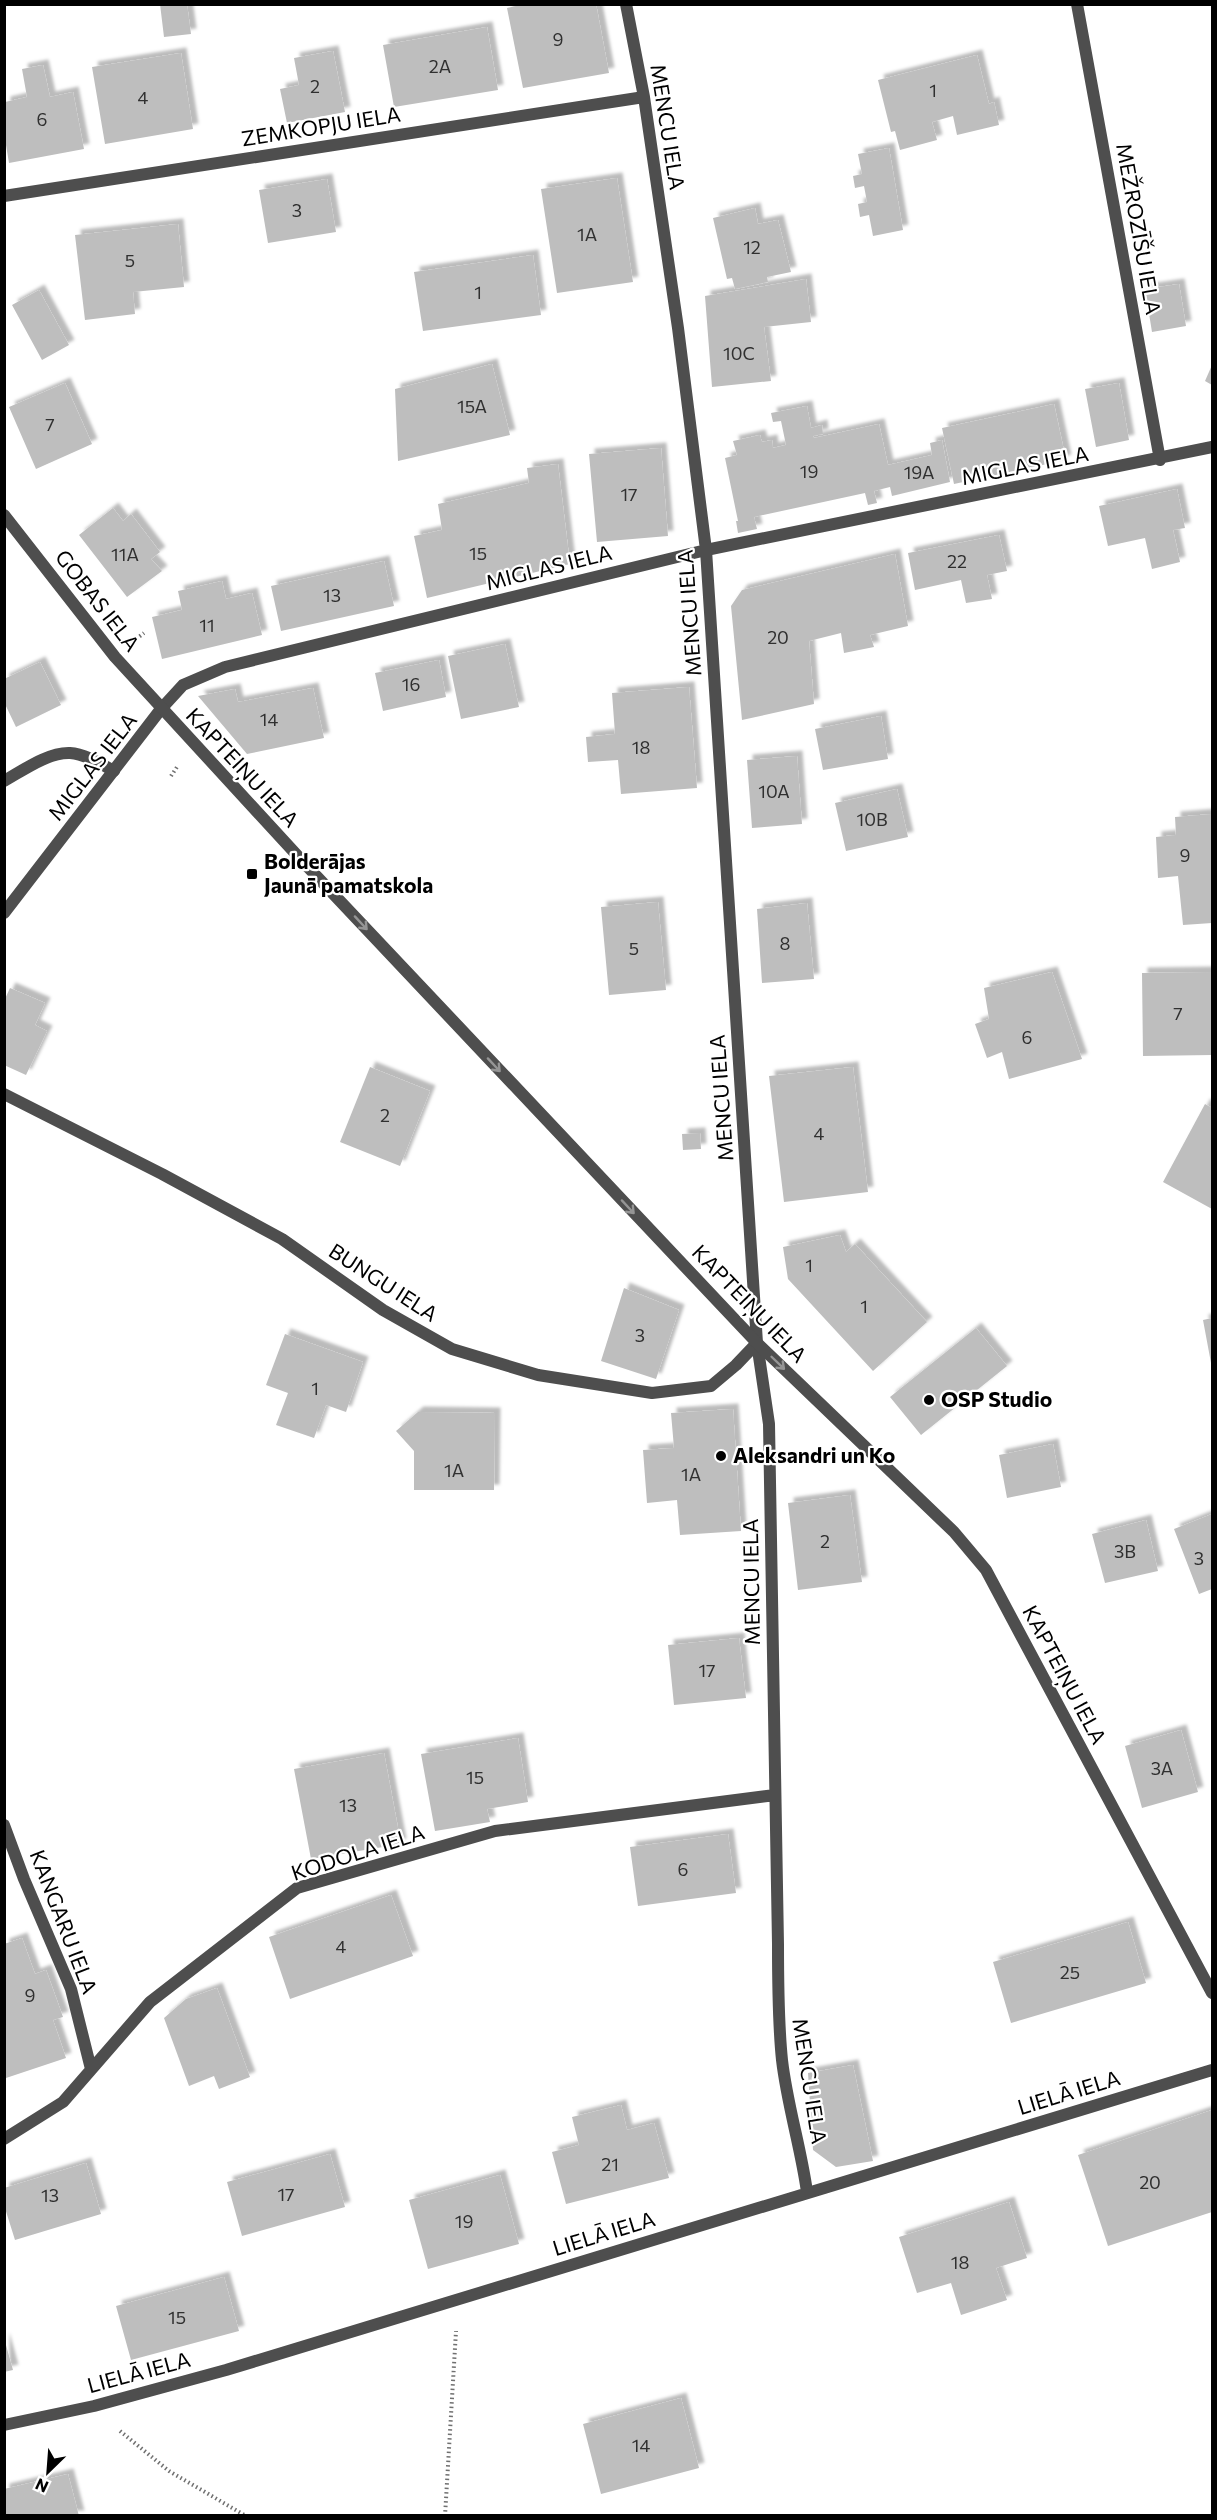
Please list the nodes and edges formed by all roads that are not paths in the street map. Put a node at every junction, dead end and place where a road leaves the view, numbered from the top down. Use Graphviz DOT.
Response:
graph roads {
  1 [pos="627,4"];
  2 [pos="1077,4"];
  3 [pos="644,97"];
  4 [pos="4,196"];
  5 [pos="1212,447"];
  6 [pos="1160,460"];
  7 [pos="4,515"];
  8 [pos="706,550"];
  9 [pos="161,710"];
  10 [pos="114,771"];
  11 [pos="4,781"];
  12 [pos="4,913"];
  13 [pos="4,1094"];
  14 [pos="757,1343"];
  15 [pos="775,1795"];
  16 [pos="4,1825"];
  17 [pos="1212,1993"];
  18 [pos="91,2070"];
  19 [pos="1212,2070"];
  20 [pos="4,2139"];
  21 [pos="807,2192"];
  22 [pos="4,2425"];
  1 -- 3 [label="street, MENCU IELA"];
  2 -- 6 [label="street, MEŽROZĪŠU IELA"];
  3 -- 4 [label="street, ZEMKOPJU IELA"];
  3 -- 8 [label="street, MENCU IELA"];
  5 -- 6 [label="street, MIGLAS IELA"];
  6 -- 8 [label="street, MIGLAS IELA"];
  7 -- 9 [label="street, GOBAS IELA"];
  8 -- 9 [label="street, MIGLAS IELA"];
  8 -- 14 [label="street, MENCU IELA"];
  9 -- 10 [label="street, MIGLAS IELA"];
  9 -- 14 [label="street, KAPTEIŅU IELA, one-way"];
  10 -- 11 [label="street"];
  10 -- 12 [label="street, MIGLAS IELA"];
  13 -- 14 [label="street, BUNGU IELA"];
  14 -- 15 [label="street, MENCU IELA"];
  14 -- 17 [label="street, KAPTEIŅU IELA, one-way"];
  15 -- 18 [label="street, KODOLA IELA"];
  15 -- 21 [label="street, MENCU IELA"];
  16 -- 18 [label="street, KANGARU IELA"];
  18 -- 20 [label="street, KODOLA IELA"];
  19 -- 21 [label="street, LIELĀ IELA"];
  21 -- 22 [label="street, LIELĀ IELA"];
}
